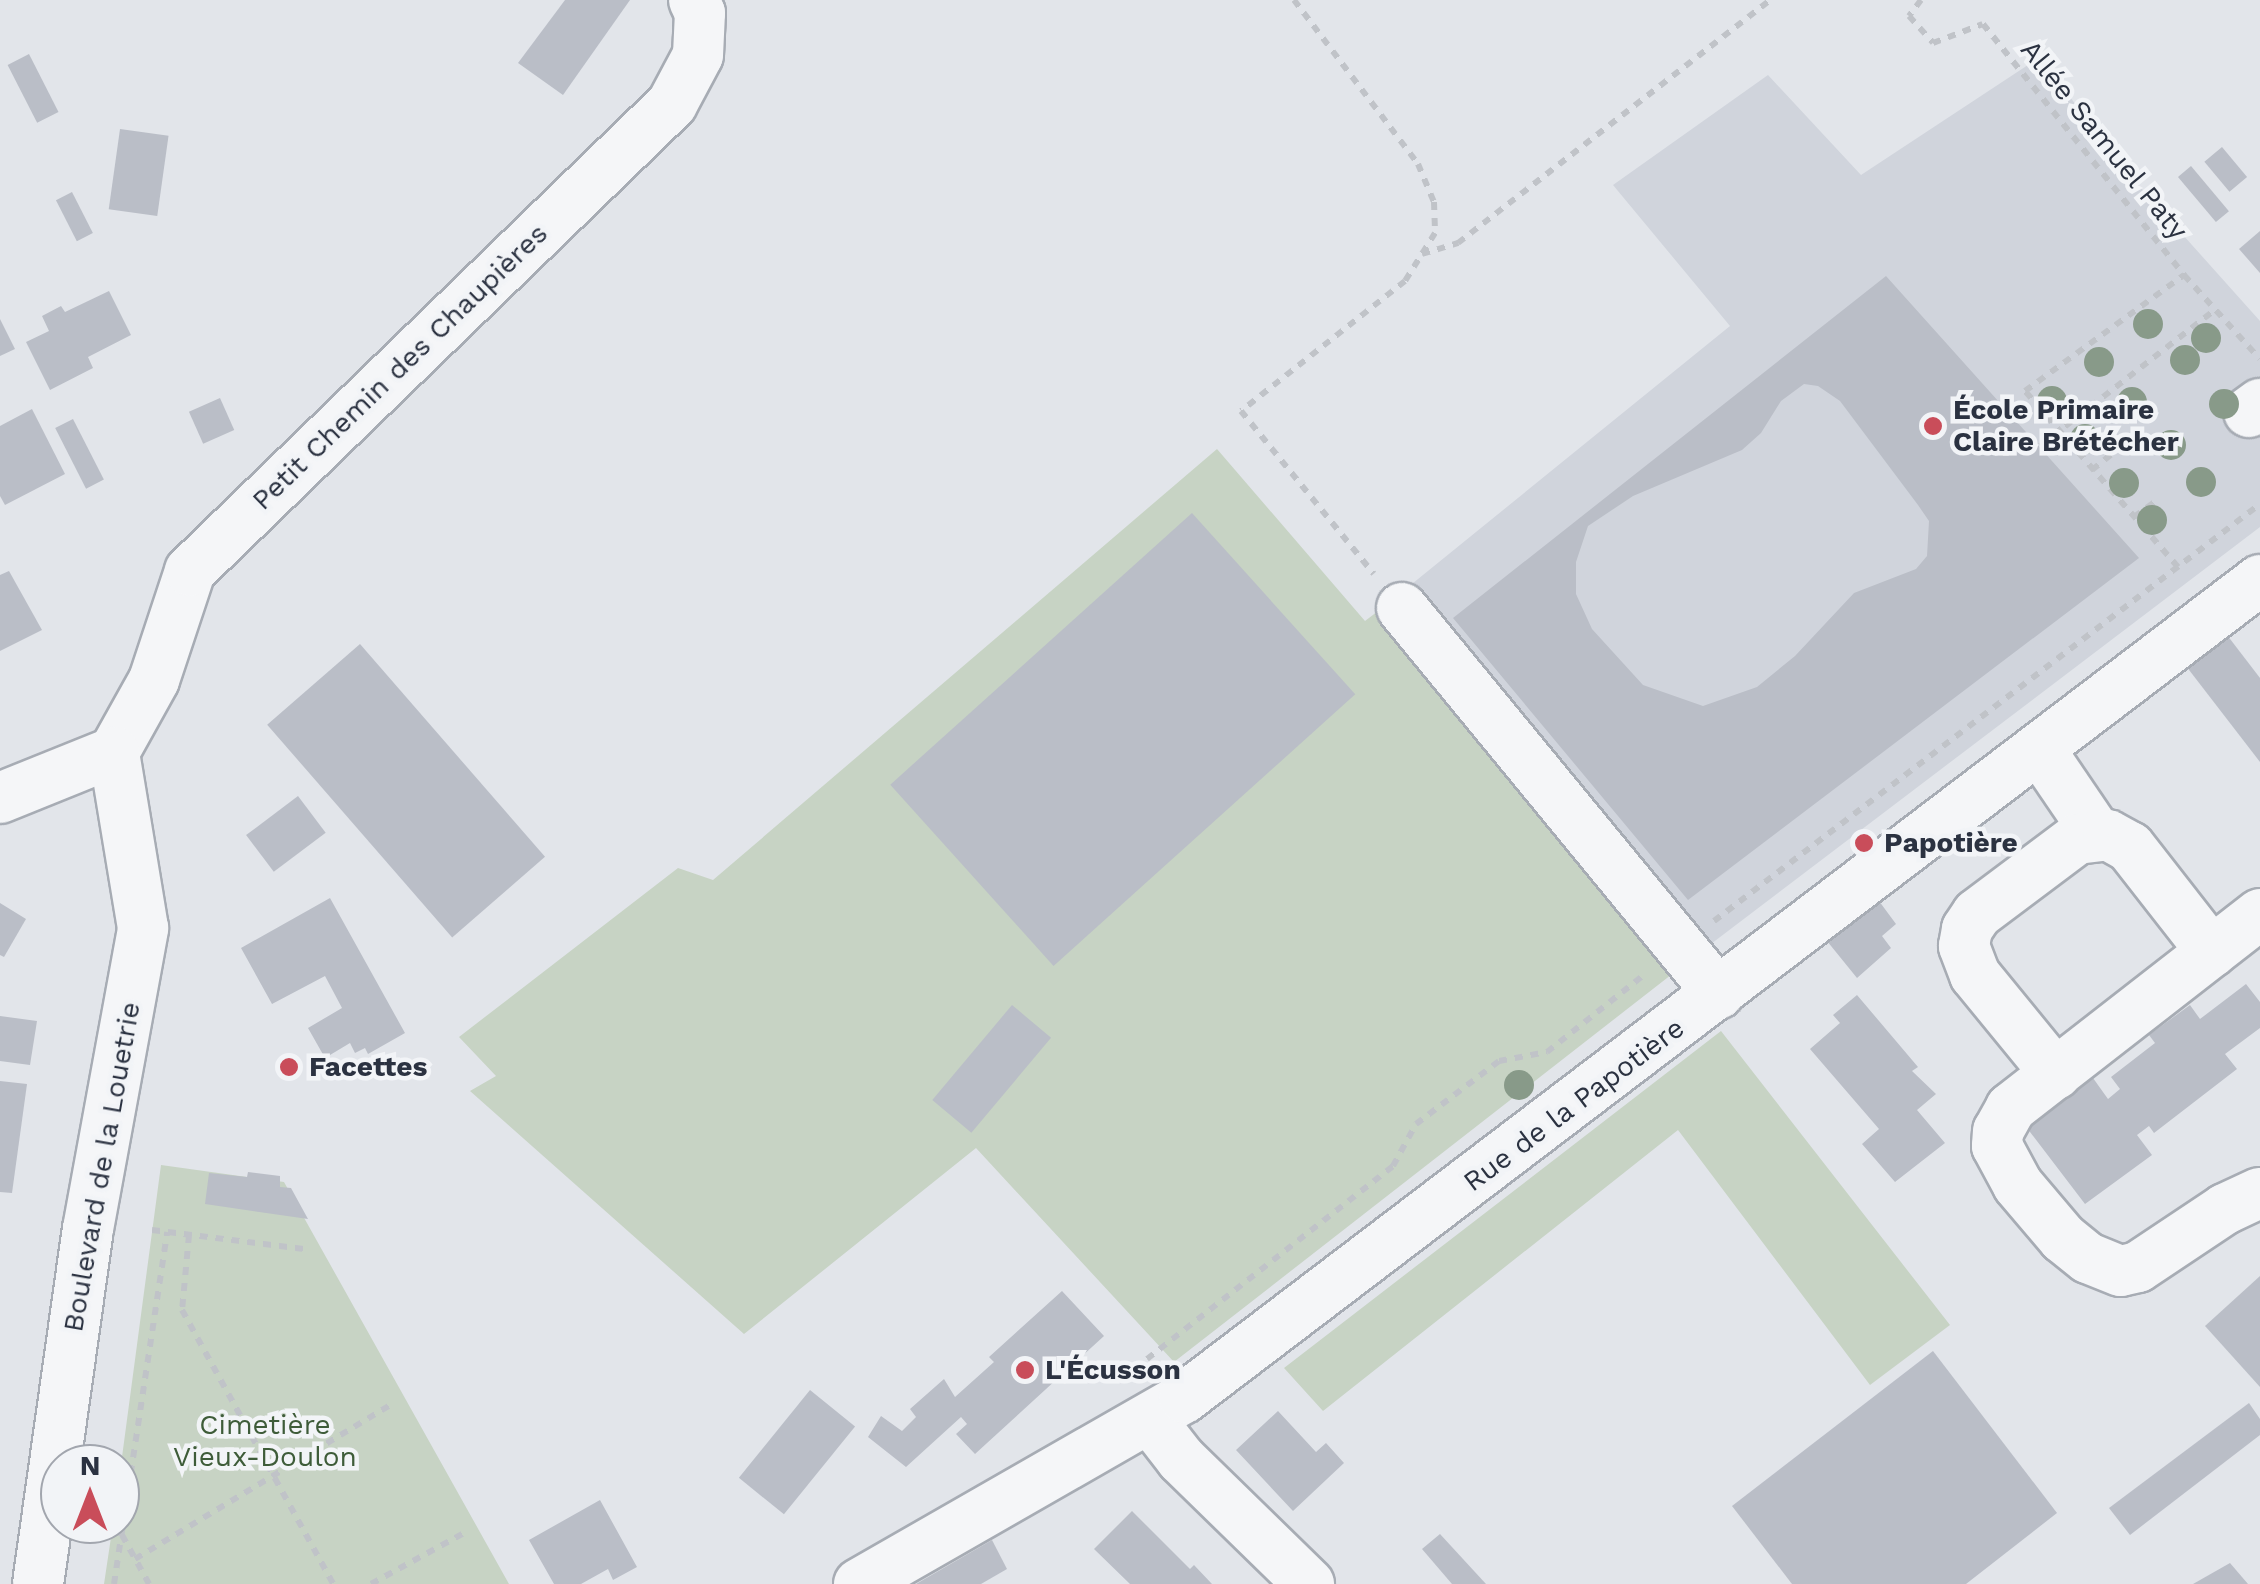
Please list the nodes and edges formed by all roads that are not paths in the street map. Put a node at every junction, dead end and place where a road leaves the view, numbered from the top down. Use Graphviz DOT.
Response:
graph roads {
  1 [pos="694,0"];
  2 [pos="2260,580"];
  3 [pos="1402,608"];
  4 [pos="2040,750"];
  5 [pos="114,752"];
  6 [pos="0,798"];
  7 [pos="2096,834"];
  8 [pos="2260,914"];
  9 [pos="2212,952"];
  10 [pos="1719,994"];
  11 [pos="2056,1074"];
  12 [pos="2260,1193"];
  13 [pos="1150,1419"];
  14 [pos="38,1584"];
  15 [pos="859,1584"];
  16 [pos="1309,1584"];
  1 -- 5 [label="street, Petit Chemin des Chaupières"];
  2 -- 4 [label="street, Rue de la Papotière"];
  3 -- 10 [label="street"];
  4 -- 7 [label="street"];
  4 -- 10 [label="street, Rue de la Papotière"];
  5 -- 6 [label="street"];
  5 -- 14 [label="street, Boulevard de la Louetrie"];
  7 -- 9 [label="street"];
  7 -- 11 [label="street"];
  8 -- 9 [label="street"];
  9 -- 11 [label="street"];
  10 -- 13 [label="street, Rue de la Papotière"];
  11 -- 12 [label="street"];
  13 -- 15 [label="street, Rue de la Papotière"];
  13 -- 16 [label="street"];
}
